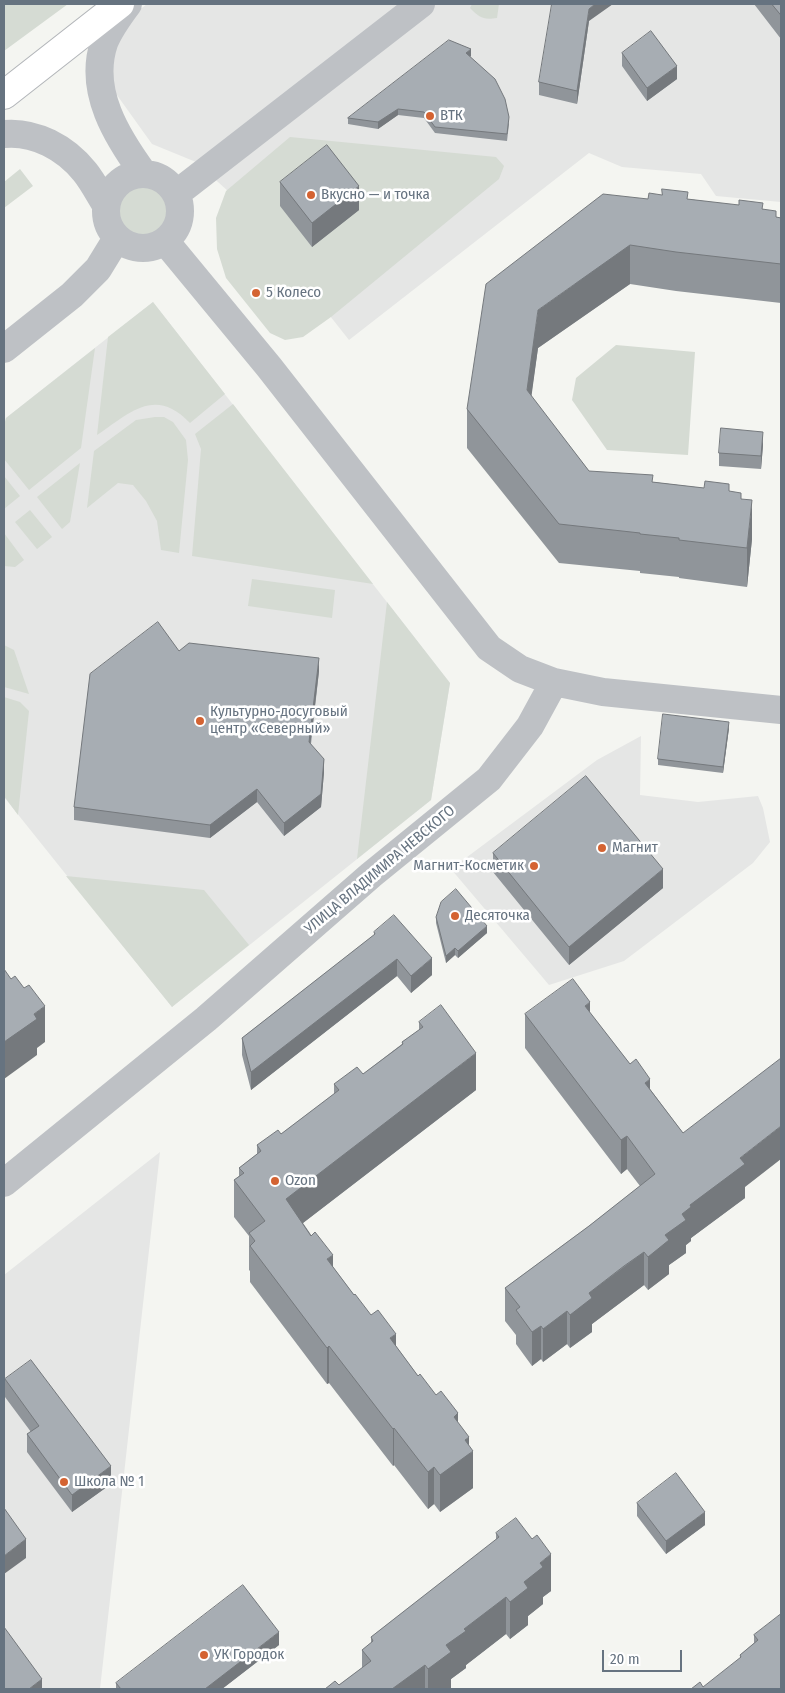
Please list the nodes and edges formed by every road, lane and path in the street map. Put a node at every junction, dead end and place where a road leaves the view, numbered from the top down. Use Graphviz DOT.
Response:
graph roads {
  1 [pos="120,4"];
  2 [pos="128,4"];
  3 [pos="421,4"];
  4 [pos="4,95"];
  5 [pos="4,134"];
  6 [pos="144,174"];
  7 [pos="176,194"];
  8 [pos="106,205"];
  9 [pos="117,238"];
  10 [pos="165,241"];
  11 [pos="4,349"];
  12 [pos="554,682"];
  13 [pos="781,710"];
  14 [pos="4,1183"];
  1 -- 4 [label="main road"];
  2 -- 6 [label="street"];
  3 -- 7 [label="street"];
  5 -- 8 [label="street"];
  6 -- 7 [label="street"];
  6 -- 8 [label="street"];
  7 -- 10 [label="street"];
  8 -- 9 [label="street"];
  9 -- 10 [label="street"];
  9 -- 11 [label="street"];
  10 -- 12 [label="street"];
  12 -- 13 [label="street"];
  12 -- 14 [label="street, УЛИЦА ВЛАДИМИРА НЕВСКОГО"];
}
